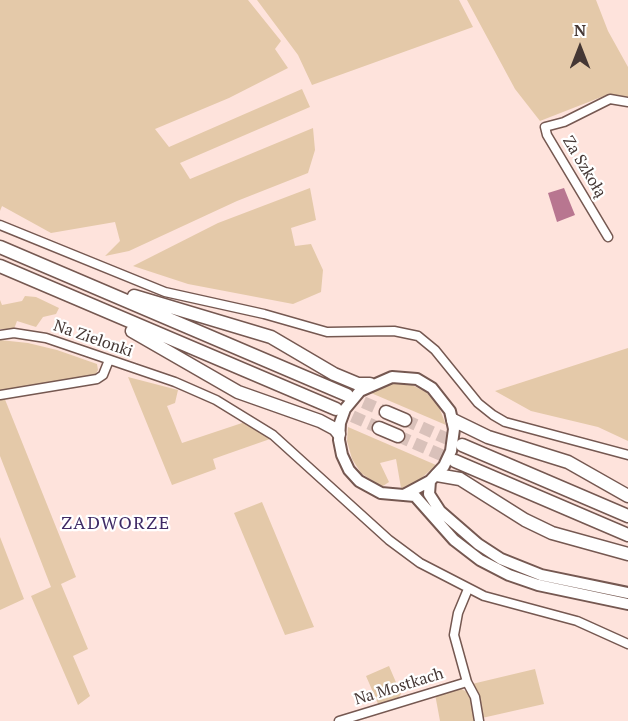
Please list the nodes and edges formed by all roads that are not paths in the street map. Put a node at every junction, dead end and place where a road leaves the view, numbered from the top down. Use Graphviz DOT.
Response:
graph roads {
  1 [pos="628,102"];
  2 [pos="0,225"];
  3 [pos="608,237"];
  4 [pos="0,247"];
  5 [pos="0,266"];
  6 [pos="82,282"];
  7 [pos="95,306"];
  8 [pos="0,334"];
  9 [pos="109,360"];
  10 [pos="370,384"];
  11 [pos="0,395"];
  12 [pos="347,396"];
  13 [pos="336,409"];
  14 [pos="386,412"];
  15 [pos="405,420"];
  16 [pos="453,420"];
  17 [pos="379,428"];
  18 [pos="339,434"];
  19 [pos="398,436"];
  20 [pos="462,445"];
  21 [pos="628,455"];
  22 [pos="455,461"];
  23 [pos="433,478"];
  24 [pos="404,495"];
  25 [pos="628,496"];
  26 [pos="628,516"];
  27 [pos="628,535"];
  28 [pos="628,554"];
  29 [pos="468,589"];
  30 [pos="628,592"];
  31 [pos="628,604"];
  32 [pos="628,644"];
  33 [pos="467,682"];
  34 [pos="339,721"];
  35 [pos="479,721"];
  1 -- 3 [label="street, Za Szkołą"];
  2 -- 21 [label="street"];
  4 -- 6 [label="highway"];
  5 -- 7 [label="highway"];
  6 -- 10 [label="highway"];
  6 -- 12 [label="highway"];
  7 -- 13 [label="highway"];
  7 -- 18 [label="highway"];
  8 -- 9 [label="street, Na Zielonki"];
  9 -- 11 [label="street"];
  9 -- 29 [label="street, Na Zielonki"];
  10 -- 16 [label="main road"];
  10 -- 18 [label="main road"];
  14 -- 15 [label="highway"];
  16 -- 23 [label="main road"];
  16 -- 25 [label="highway"];
  17 -- 19 [label="highway"];
  18 -- 24 [label="main road"];
  20 -- 26 [label="highway"];
  22 -- 27 [label="highway"];
  23 -- 24 [label="main road"];
  23 -- 28 [label="highway"];
  23 -- 30 [label="main road"];
  24 -- 31 [label="main road"];
  29 -- 32 [label="street, Na Zielonki"];
  29 -- 33 [label="street"];
  33 -- 34 [label="street, Na Mostkach"];
  33 -- 35 [label="street"];
}
